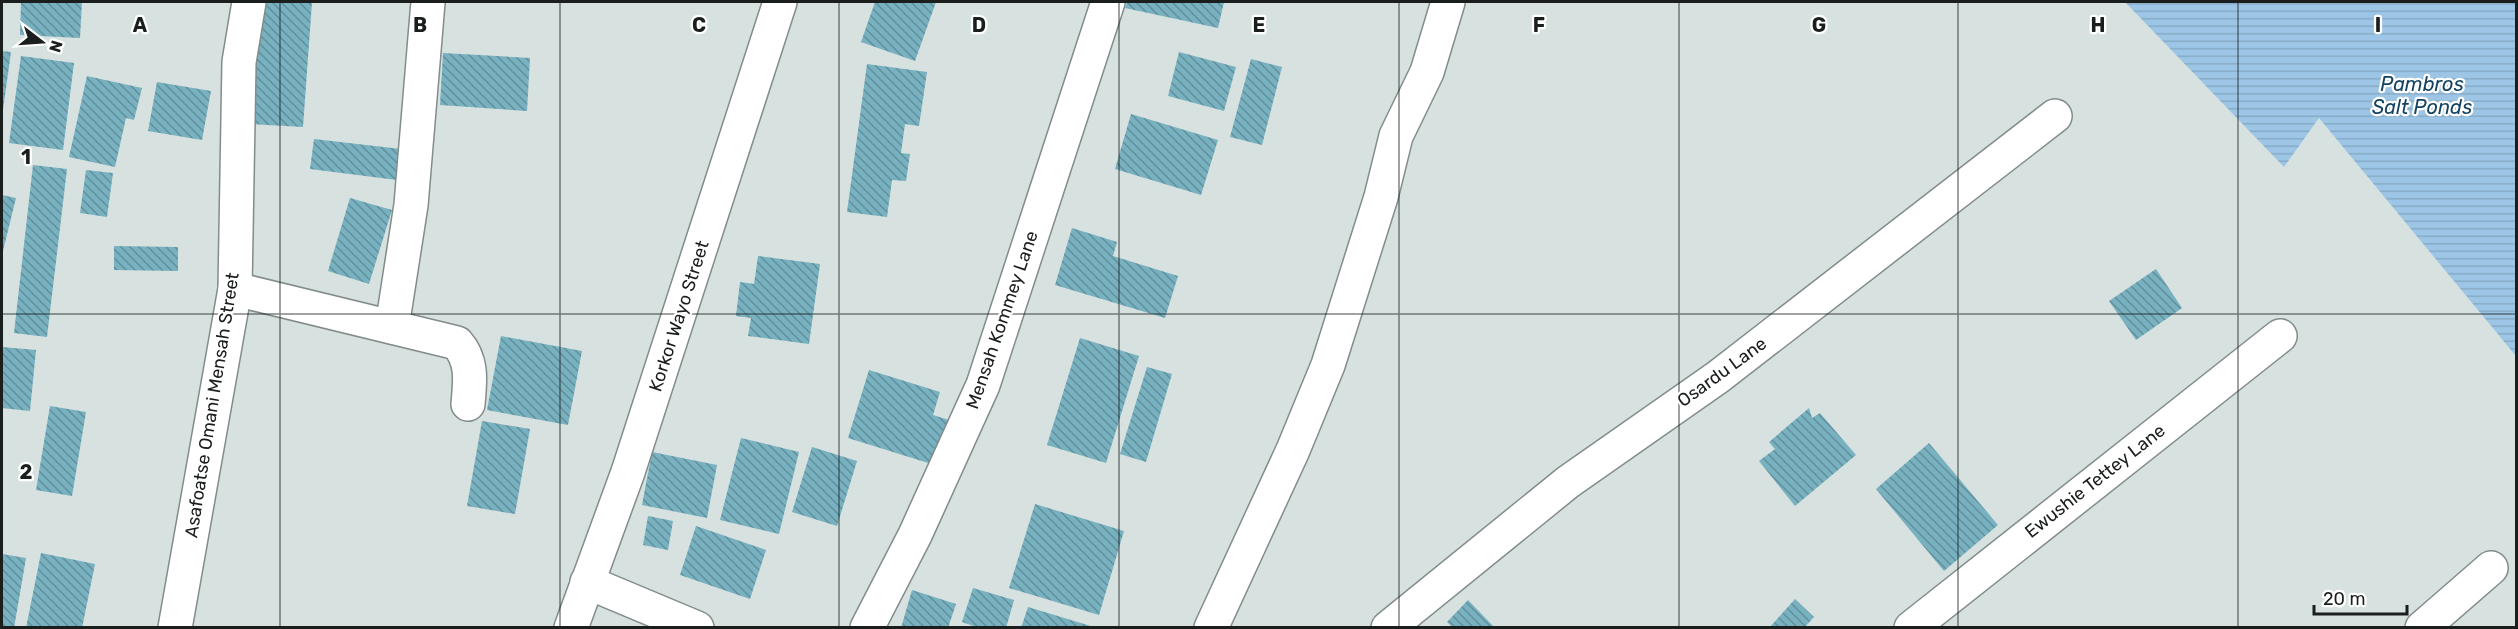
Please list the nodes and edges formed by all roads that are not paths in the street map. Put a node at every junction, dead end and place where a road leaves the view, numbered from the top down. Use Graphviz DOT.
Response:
graph roads {
  1 [pos="249,2"];
  2 [pos="429,2"];
  3 [pos="780,2"];
  4 [pos="1108,2"];
  5 [pos="1448,2"];
  6 [pos="2055,116"];
  7 [pos="235,289"];
  8 [pos="392,327"];
  9 [pos="2280,336"];
  10 [pos="468,404"];
  11 [pos="2491,568"];
  12 [pos="587,582"];
  13 [pos="175,627"];
  14 [pos="571,627"];
  15 [pos="697,627"];
  16 [pos="867,627"];
  17 [pos="1211,627"];
  18 [pos="1388,627"];
  19 [pos="1911,627"];
  20 [pos="2422,627"];
  1 -- 7 [label="street, Asafoatse Omani Mensah Street"];
  2 -- 8 [label="street"];
  3 -- 12 [label="street, Korkor Wayo Street"];
  4 -- 16 [label="street, Mensah Kommey Lane"];
  5 -- 17 [label="street"];
  6 -- 18 [label="street, Osardu Lane"];
  7 -- 8 [label="street"];
  7 -- 13 [label="street, Asafoatse Omani Mensah Street"];
  8 -- 10 [label="street"];
  9 -- 19 [label="street, Ewushie Tettey Lane"];
  11 -- 20 [label="street"];
  12 -- 14 [label="street, Korkor Wayo Street"];
  12 -- 15 [label="street"];
}
